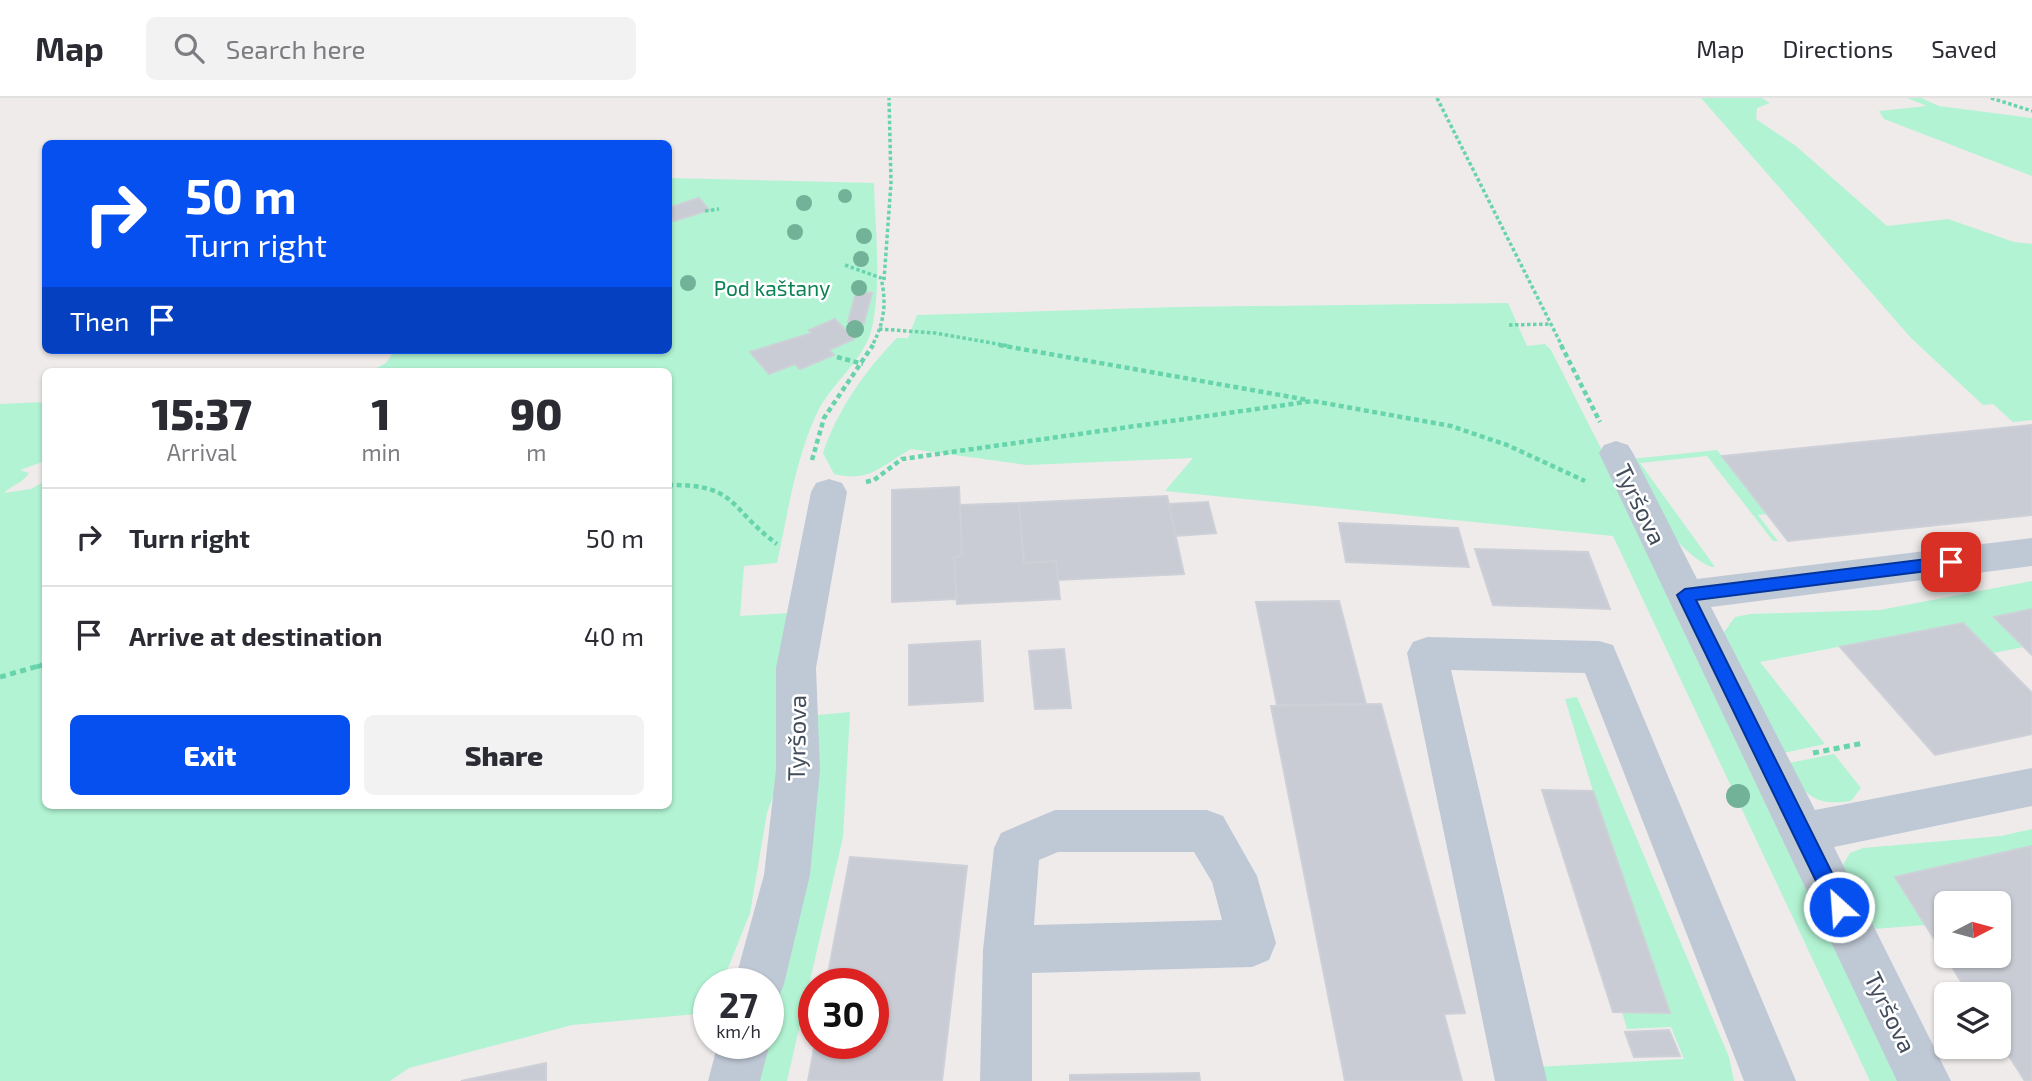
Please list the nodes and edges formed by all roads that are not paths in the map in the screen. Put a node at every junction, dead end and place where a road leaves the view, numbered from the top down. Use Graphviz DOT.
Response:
graph roads {
  1 [pos="1616,453"];
  2 [pos="829,492"];
  3 [pos="2032,552"];
  4 [pos="1685,595"];
  5 [pos="2032,787"];
  6 [pos="1802,833"];
  7 [pos="1007,950"];
  8 [pos="763,968"];
  9 [pos="740,1059"];
  10 [pos="734,1081"];
  11 [pos="1006,1081"];
  12 [pos="1521,1081"];
  13 [pos="1770,1081"];
  14 [pos="1925,1081"];
  1 -- 4 [label="street, Tyršova"];
  2 -- 8 [label="street, Tyršova"];
  3 -- 4 [label="street"];
  4 -- 6 [label="street, Tyršova"];
  5 -- 6 [label="street"];
  6 -- 14 [label="street, Tyršova"];
  7 -- 7 [label="street"];
  7 -- 11 [label="street"];
  9 -- 10 [label="street"];
  12 -- 13 [label="street"];
}
